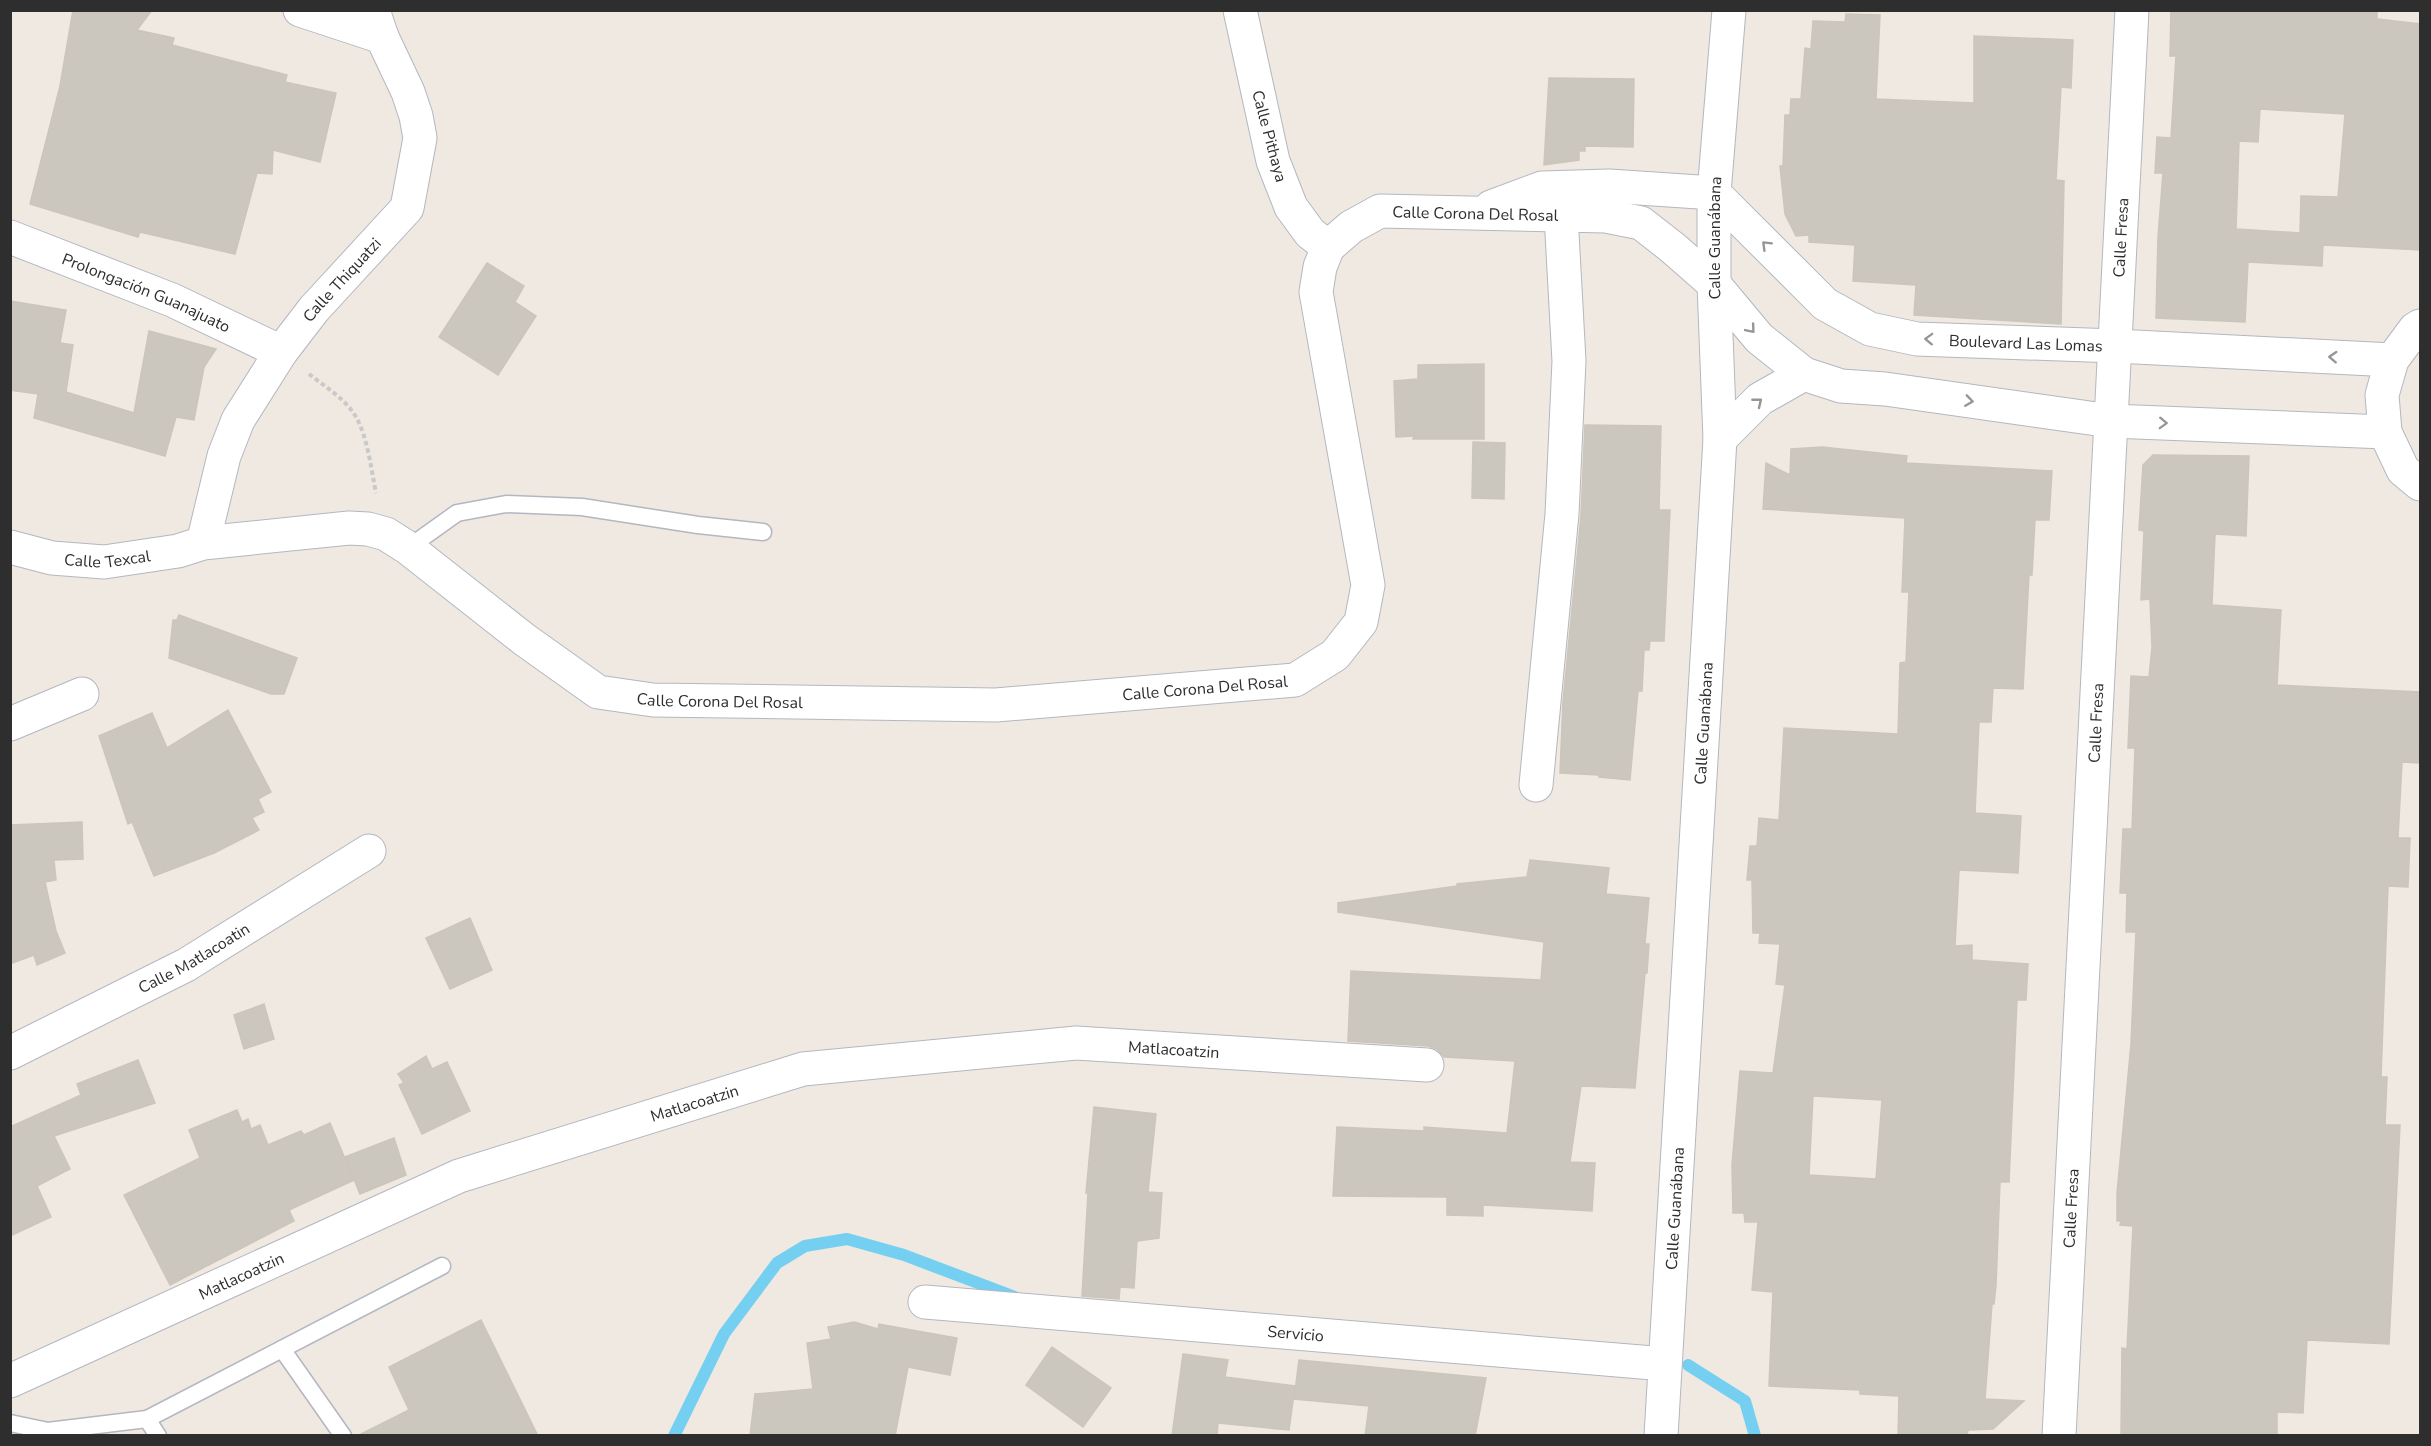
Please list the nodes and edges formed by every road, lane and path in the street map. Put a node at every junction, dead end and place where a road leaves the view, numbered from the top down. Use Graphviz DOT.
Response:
graph roads {
  1 [pos="300,10"];
  2 [pos="1240,10"];
  3 [pos="1729,10"];
  4 [pos="2132,10"];
  5 [pos="377,24"];
  6 [pos="1714,193"];
  7 [pos="1472,213"];
  8 [pos="1561,215"];
  9 [pos="10,237"];
  10 [pos="1328,247"];
  11 [pos="1714,285"];
  12 [pos="2421,326"];
  13 [pos="2116,346"];
  14 [pos="281,352"];
  15 [pos="2392,360"];
  16 [pos="1804,374"];
  17 [pos="2111,421"];
  18 [pos="2385,432"];
  19 [pos="1719,439"];
  20 [pos="2421,484"];
  21 [pos="763,532"];
  22 [pos="397,541"];
  23 [pos="203,543"];
  24 [pos="10,547"];
  25 [pos="82,694"];
  26 [pos="10,724"];
  27 [pos="1536,785"];
  28 [pos="369,851"];
  29 [pos="10,1053"];
  30 [pos="1427,1065"];
  31 [pos="442,1266"];
  32 [pos="925,1302"];
  33 [pos="282,1349"];
  34 [pos="1665,1364"];
  35 [pos="10,1381"];
  36 [pos="147,1419"];
  37 [pos="10,1423"];
  38 [pos="158,1436"];
  39 [pos="343,1436"];
  40 [pos="1661,1436"];
  41 [pos="2059,1436"];
  1 -- 5 [label="street"];
  2 -- 10 [label="street, Calle Pithaya"];
  3 -- 6 [label="street, Calle Guanábana"];
  4 -- 13 [label="street, Calle Fresa"];
  5 -- 14 [label="street, Calle Thiquatzi"];
  6 -- 7 [label="street"];
  6 -- 11 [label="street, Calle Guanábana"];
  13 -- 6 [label="street, Boulevard Las Lomas, one-way"];
  7 -- 8 [label="street, Calle Corona Del Rosal"];
  7 -- 10 [label="street, Calle Corona Del Rosal"];
  8 -- 11 [label="street, Calle Corona Del Rosal"];
  8 -- 27 [label="street"];
  9 -- 14 [label="street, Prolongación Guanajuato"];
  10 -- 22 [label="street, Calle Corona Del Rosal"];
  11 -- 16 [label="street, one-way"];
  11 -- 19 [label="street, Calle Guanábana"];
  12 -- 15 [label="street"];
  15 -- 13 [label="street, Boulevard Las Lomas, one-way"];
  13 -- 17 [label="street, Calle Fresa"];
  14 -- 22 [label="path"];
  14 -- 23 [label="street, Calle Thiquatzi"];
  15 -- 18 [label="street"];
  16 -- 17 [label="street, one-way"];
  19 -- 16 [label="street, one-way"];
  17 -- 18 [label="street, one-way"];
  17 -- 41 [label="street, Calle Fresa"];
  18 -- 20 [label="street"];
  19 -- 34 [label="street, Calle Guanábana"];
  21 -- 22 [label="lane"];
  22 -- 23 [label="street, Calle Corona Del Rosal"];
  23 -- 24 [label="street, Calle Texcal"];
  25 -- 26 [label="street"];
  28 -- 29 [label="street, Calle Matlacoatin"];
  30 -- 35 [label="street, Matlacoatzin"];
  31 -- 33 [label="lane"];
  32 -- 34 [label="street, Servicio"];
  33 -- 36 [label="lane"];
  33 -- 39 [label="lane"];
  34 -- 40 [label="street, Calle Guanábana"];
  36 -- 37 [label="lane"];
  36 -- 38 [label="lane"];
}
